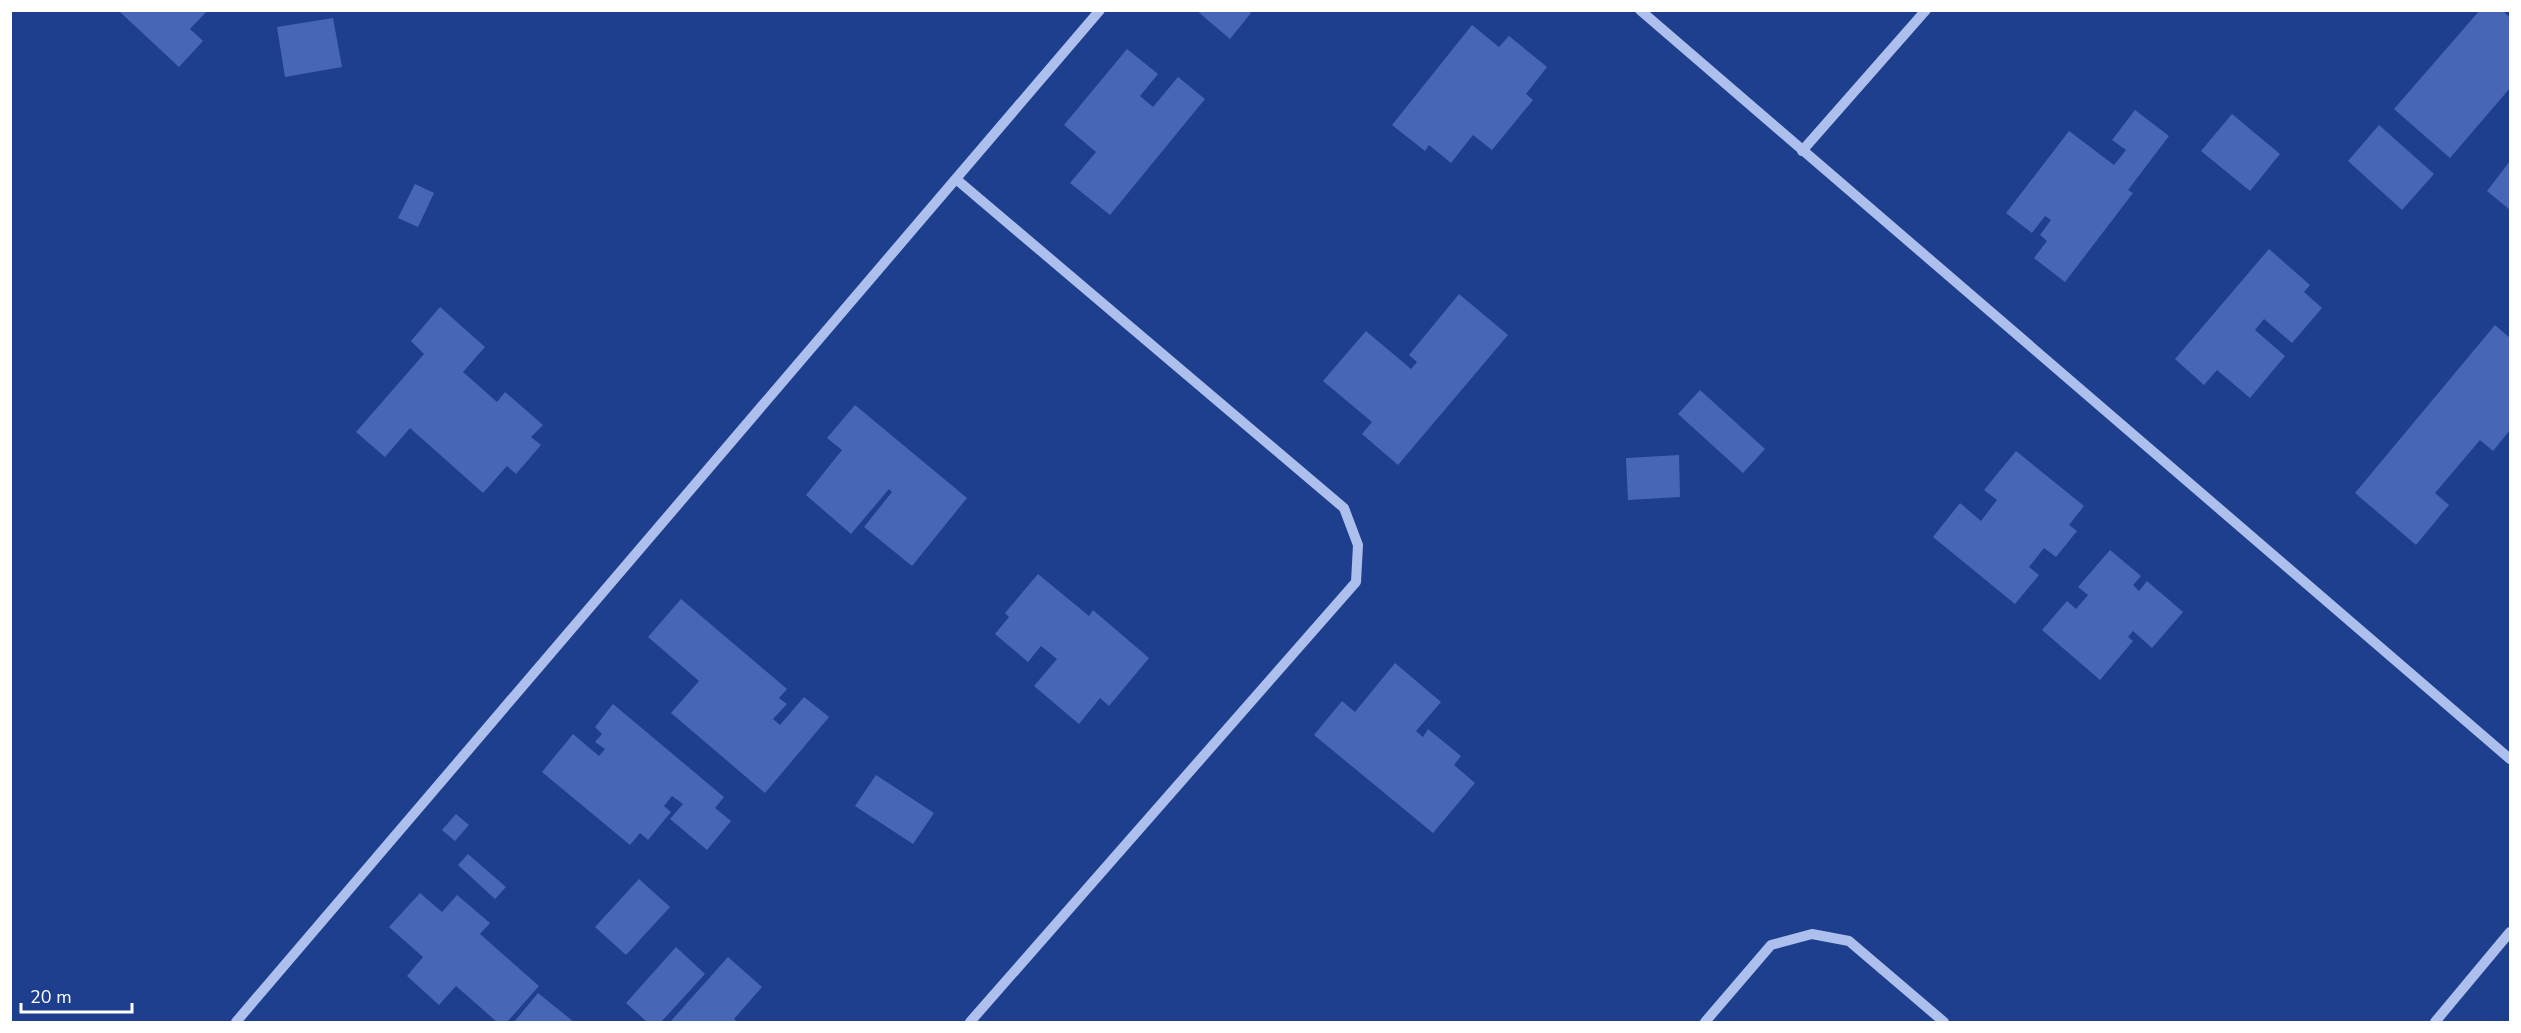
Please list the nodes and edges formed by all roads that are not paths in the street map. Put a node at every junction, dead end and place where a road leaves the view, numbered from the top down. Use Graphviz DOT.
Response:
graph roads {
  1 [pos="1100,10"];
  2 [pos="1640,10"];
  3 [pos="1926,10"];
  4 [pos="1802,151"];
  5 [pos="956,179"];
  6 [pos="2511,759"];
  7 [pos="2511,932"];
  8 [pos="236,1023"];
  9 [pos="970,1023"];
  10 [pos="1705,1023"];
  11 [pos="1944,1023"];
  12 [pos="2435,1023"];
  1 -- 5 [label="street"];
  2 -- 4 [label="street"];
  3 -- 4 [label="street"];
  4 -- 6 [label="street"];
  5 -- 8 [label="street"];
  5 -- 9 [label="street"];
  7 -- 12 [label="street"];
  10 -- 11 [label="street"];
}
